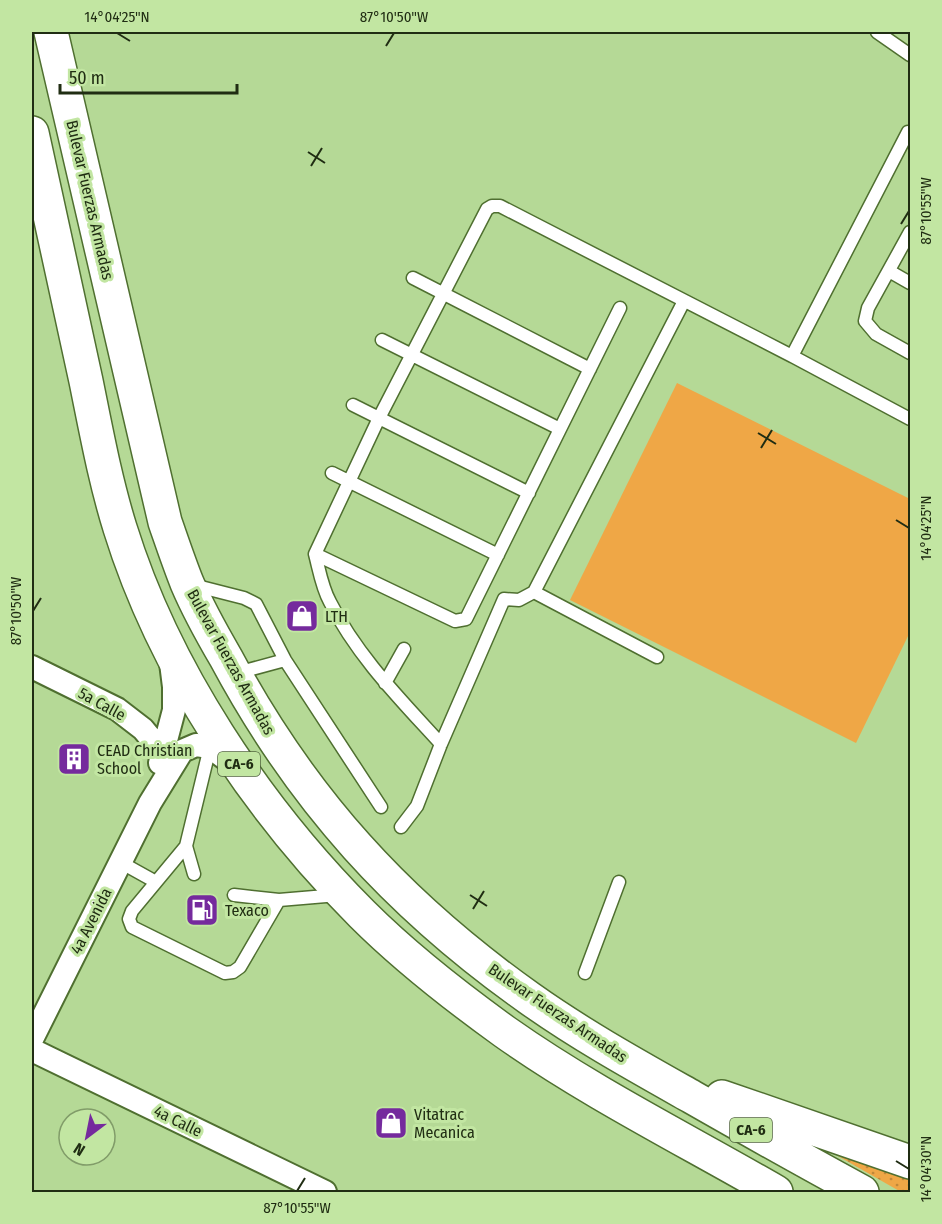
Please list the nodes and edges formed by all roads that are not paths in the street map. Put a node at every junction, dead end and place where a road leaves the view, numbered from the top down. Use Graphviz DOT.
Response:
graph roads {
  1 [pos="51,32"];
  2 [pos="60,32"];
  3 [pos="877,32"];
  4 [pos="910,55"];
  5 [pos="61,73"];
  6 [pos="910,132"];
  7 [pos="32,133"];
  8 [pos="910,232"];
  9 [pos="889,271"];
  10 [pos="413,278"];
  11 [pos="910,283"];
  12 [pos="444,293"];
  13 [pos="684,301"];
  14 [pos="620,308"];
  15 [pos="382,340"];
  16 [pos="910,353"];
  17 [pos="411,356"];
  18 [pos="792,356"];
  19 [pos="590,369"];
  20 [pos="353,405"];
  21 [pos="379,418"];
  22 [pos="910,419"];
  23 [pos="560,429"];
  24 [pos="332,473"];
  25 [pos="350,482"];
  26 [pos="529,493"];
  27 [pos="315,554"];
  28 [pos="498,555"];
  29 [pos="187,583"];
  30 [pos="534,592"];
  31 [pos="404,649"];
  32 [pos="169,651"];
  33 [pos="657,657"];
  34 [pos="285,660"];
  35 [pos="32,667"];
  36 [pos="234,673"];
  37 [pos="385,682"];
  38 [pos="441,744"];
  39 [pos="210,747"];
  40 [pos="163,753"];
  41 [pos="248,778"];
  42 [pos="150,803"];
  43 [pos="381,807"];
  44 [pos="401,827"];
  45 [pos="186,846"];
  46 [pos="120,862"];
  47 [pos="194,874"];
  48 [pos="156,882"];
  49 [pos="620,882"];
  50 [pos="342,894"];
  51 [pos="234,895"];
  52 [pos="279,900"];
  53 [pos="585,973"];
  54 [pos="32,1039"];
  55 [pos="32,1050"];
  56 [pos="641,1068"];
  57 [pos="910,1162"];
  58 [pos="767,1188"];
  59 [pos="325,1192"];
  60 [pos="862,1192"];
  1 -- 5 [label="highway, Bulevar Fuerzas Armadas / CA-6"];
  2 -- 5 [label="street"];
  3 -- 4 [label="lane"];
  5 -- 29 [label="highway, Bulevar Fuerzas Armadas / CA-6"];
  6 -- 18 [label="lane"];
  7 -- 32 [label="highway, CA-6"];
  8 -- 9 [label="lane"];
  9 -- 11 [label="lane"];
  9 -- 16 [label="lane"];
  10 -- 12 [label="lane"];
  12 -- 13 [label="lane"];
  12 -- 17 [label="lane"];
  12 -- 19 [label="lane"];
  13 -- 18 [label="lane"];
  13 -- 30 [label="lane"];
  14 -- 19 [label="lane"];
  15 -- 17 [label="lane"];
  17 -- 21 [label="lane"];
  17 -- 23 [label="lane"];
  18 -- 22 [label="lane"];
  19 -- 23 [label="lane"];
  20 -- 21 [label="lane"];
  21 -- 25 [label="lane"];
  21 -- 26 [label="lane"];
  23 -- 26 [label="lane"];
  24 -- 25 [label="lane"];
  25 -- 27 [label="lane"];
  25 -- 28 [label="lane"];
  26 -- 28 [label="lane"];
  27 -- 28 [label="lane"];
  27 -- 37 [label="lane"];
  29 -- 34 [label="lane"];
  29 -- 36 [label="highway, Bulevar Fuerzas Armadas / CA-6"];
  30 -- 33 [label="lane"];
  30 -- 38 [label="lane"];
  31 -- 37 [label="lane"];
  32 -- 40 [label="street, 4a Avenida"];
  32 -- 41 [label="highway, CA-6"];
  34 -- 36 [label="lane"];
  34 -- 43 [label="lane"];
  35 -- 40 [label="street, 5a Calle"];
  36 -- 56 [label="highway, Bulevar Fuerzas Armadas / CA-6"];
  37 -- 38 [label="lane"];
  38 -- 44 [label="lane"];
  39 -- 41 [label="street"];
  39 -- 42 [label="street, 4a Avenida"];
  39 -- 45 [label="lane"];
  40 -- 42 [label="street, 4a Avenida"];
  41 -- 50 [label="highway, CA-6"];
  42 -- 46 [label="street, 4a Avenida"];
  45 -- 47 [label="lane"];
  45 -- 48 [label="lane"];
  46 -- 48 [label="lane"];
  46 -- 54 [label="street, 4a Avenida"];
  48 -- 52 [label="lane"];
  49 -- 53 [label="lane"];
  50 -- 52 [label="lane"];
  50 -- 58 [label="highway, CA-6"];
  51 -- 52 [label="lane"];
  55 -- 59 [label="street, 4a Calle"];
  56 -- 57 [label="highway"];
  56 -- 60 [label="highway, Bulevar Fuerzas Armadas / CA-6"];
}
